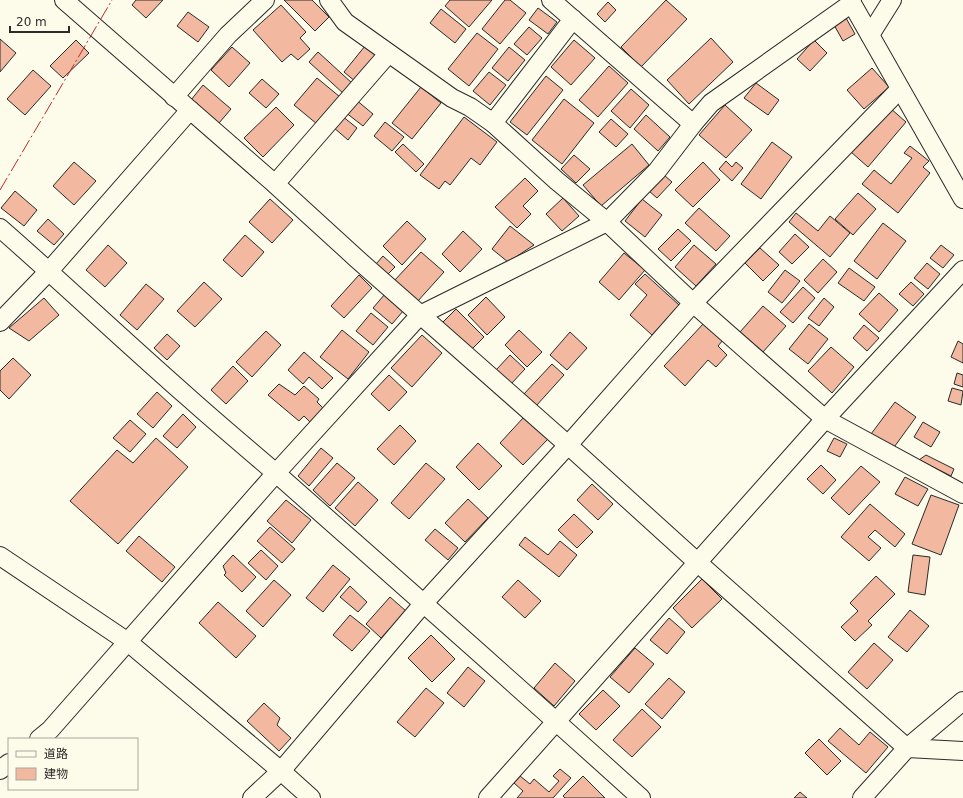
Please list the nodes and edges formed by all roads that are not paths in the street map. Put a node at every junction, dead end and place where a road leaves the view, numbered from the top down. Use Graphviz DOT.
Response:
graph roads {
  1 [pos="64,0"];
  2 [pos="265,0"];
  3 [pos="329,0"];
  4 [pos="550,0"];
  5 [pos="892,0"];
  6 [pos="851,1"];
  7 [pos="573,19"];
  8 [pos="870,35"];
  9 [pos="388,54"];
  10 [pos="900,89"];
  11 [pos="174,97"];
  12 [pos="190,110"];
  13 [pos="493,123"];
  14 [pos="693,124"];
  15 [pos="275,184"];
  16 [pos="963,199"];
  17 [pos="607,222"];
  18 [pos="0,228"];
  19 [pos="963,270"];
  20 [pos="49,271"];
  21 [pos="693,303"];
  22 [pos="420,315"];
  23 [pos="0,322"];
  24 [pos="825,419"];
  25 [pos="568,445"];
  26 [pos="276,473"];
  27 [pos="963,494"];
  28 [pos="0,556"];
  29 [pos="697,562"];
  30 [pos="423,604"];
  31 [pos="128,642"];
  32 [pos="963,701"];
  33 [pos="556,721"];
  34 [pos="40,738"];
  35 [pos="907,748"];
  36 [pos="963,751"];
  37 [pos="8,764"];
  38 [pos="0,770"];
  39 [pos="281,771"];
  40 [pos="252,798"];
  41 [pos="311,798"];
  42 [pos="488,798"];
  43 [pos="641,798"];
  44 [pos="862,798"];
  1 -- 11 [label="street"];
  2 -- 11 [label="street"];
  3 -- 9 [label="street"];
  4 -- 7 [label="street"];
  5 -- 8 [label="street"];
  6 -- 8 [label="street"];
  6 -- 14 [label="street"];
  7 -- 13 [label="street"];
  7 -- 14 [label="street"];
  8 -- 10 [label="street"];
  9 -- 13 [label="street"];
  9 -- 15 [label="street"];
  10 -- 16 [label="street"];
  10 -- 21 [label="street"];
  11 -- 12 [label="street"];
  12 -- 15 [label="street"];
  12 -- 20 [label="street"];
  13 -- 17 [label="street"];
  14 -- 17 [label="street"];
  15 -- 22 [label="street"];
  17 -- 21 [label="street"];
  17 -- 22 [label="street"];
  18 -- 20 [label="street"];
  19 -- 24 [label="street"];
  20 -- 23 [label="street"];
  20 -- 26 [label="street"];
  21 -- 24 [label="street"];
  21 -- 25 [label="street"];
  22 -- 25 [label="street"];
  22 -- 26 [label="street"];
  24 -- 27 [label="street"];
  24 -- 29 [label="street"];
  25 -- 29 [label="street"];
  25 -- 30 [label="street"];
  26 -- 30 [label="street"];
  26 -- 31 [label="street"];
  28 -- 31 [label="street"];
  29 -- 33 [label="street"];
  29 -- 35 [label="street"];
  30 -- 33 [label="street"];
  30 -- 39 [label="street"];
  31 -- 34 [label="street"];
  31 -- 39 [label="street"];
  32 -- 35 [label="street"];
  33 -- 42 [label="street"];
  33 -- 43 [label="street"];
  35 -- 36 [label="street"];
  35 -- 44 [label="street"];
  37 -- 38 [label="street"];
  39 -- 40 [label="street"];
  39 -- 41 [label="street"];
}
